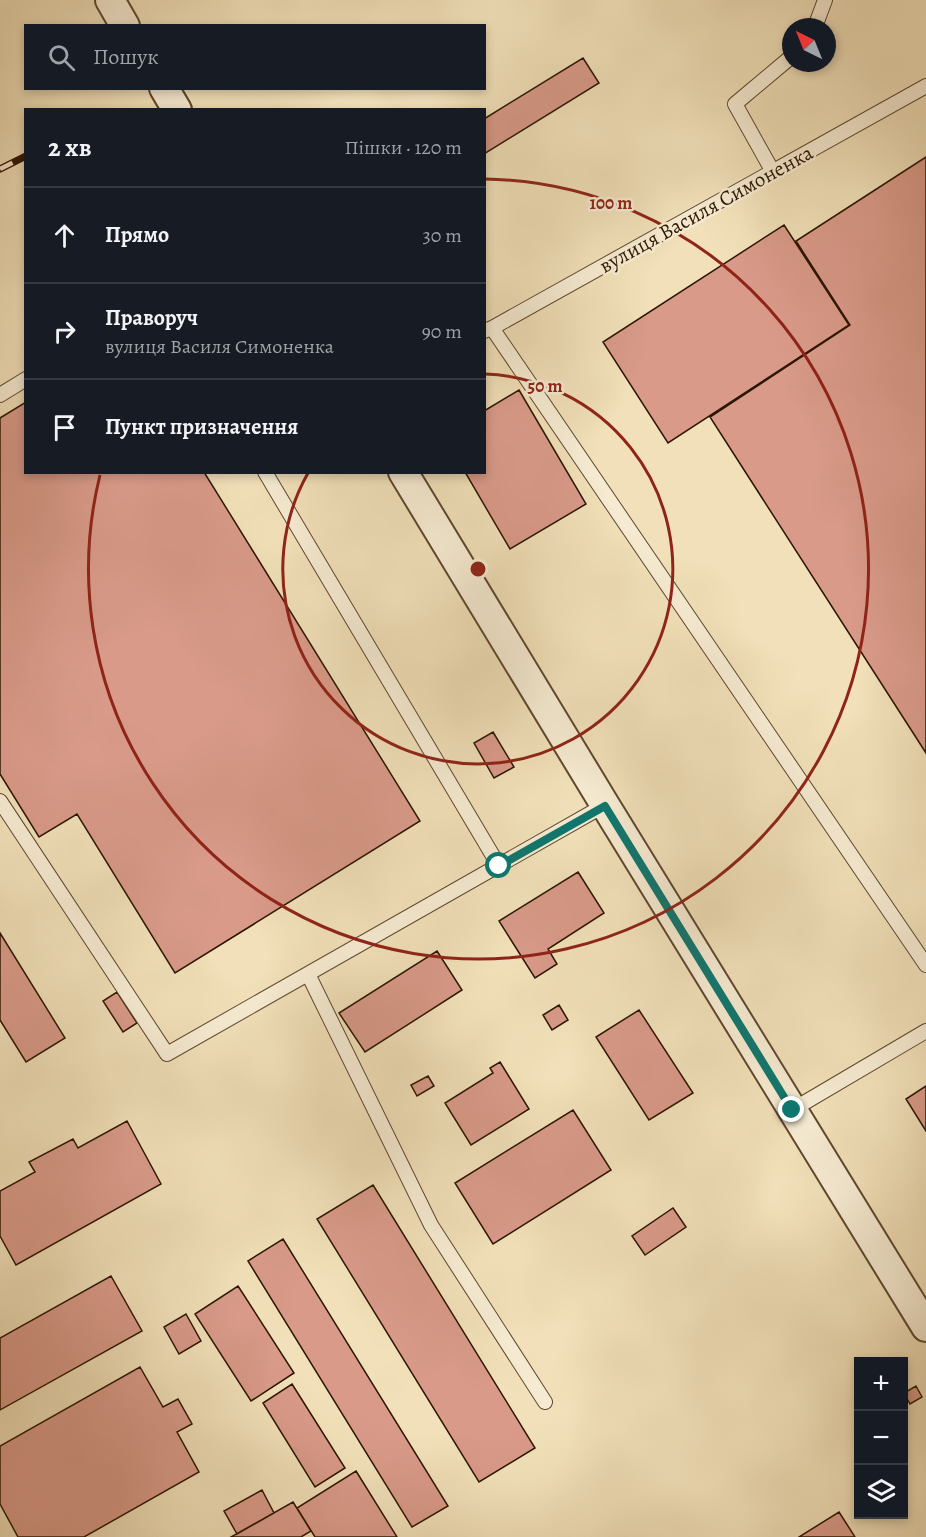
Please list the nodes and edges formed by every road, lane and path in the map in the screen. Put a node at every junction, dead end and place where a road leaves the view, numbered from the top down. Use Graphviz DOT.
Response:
graph roads {
  1 [pos="110,0"];
  2 [pos="825,0"];
  3 [pos="818,18"];
  4 [pos="124,24"];
  5 [pos="782,65"];
  6 [pos="926,86"];
  7 [pos="165,90"];
  8 [pos="176,108"];
  9 [pos="773,172"];
  10 [pos="488,329"];
  11 [pos="24,380"];
  12 [pos="0,395"];
  13 [pos="266,474"];
  14 [pos="404,474"];
  15 [pos="0,801"];
  16 [pos="605,806"];
  17 [pos="499,866"];
  18 [pos="926,965"];
  19 [pos="308,974"];
  20 [pos="926,1031"];
  21 [pos="792,1110"];
  22 [pos="926,1327"];
  23 [pos="545,1402"];
  1 -- 4 [label="street"];
  2 -- 3 [label="lane"];
  5 -- 9 [label="lane"];
  6 -- 9 [label="lane, вулиця Василя Симоненка"];
  7 -- 8 [label="street"];
  9 -- 10 [label="lane, вулиця Василя Симоненка"];
  10 -- 18 [label="lane"];
  11 -- 12 [label="lane"];
  13 -- 17 [label="lane"];
  14 -- 16 [label="street"];
  15 -- 19 [label="lane"];
  16 -- 17 [label="lane"];
  16 -- 21 [label="street"];
  17 -- 19 [label="lane"];
  19 -- 23 [label="lane"];
  20 -- 21 [label="lane"];
  21 -- 22 [label="street"];
}
